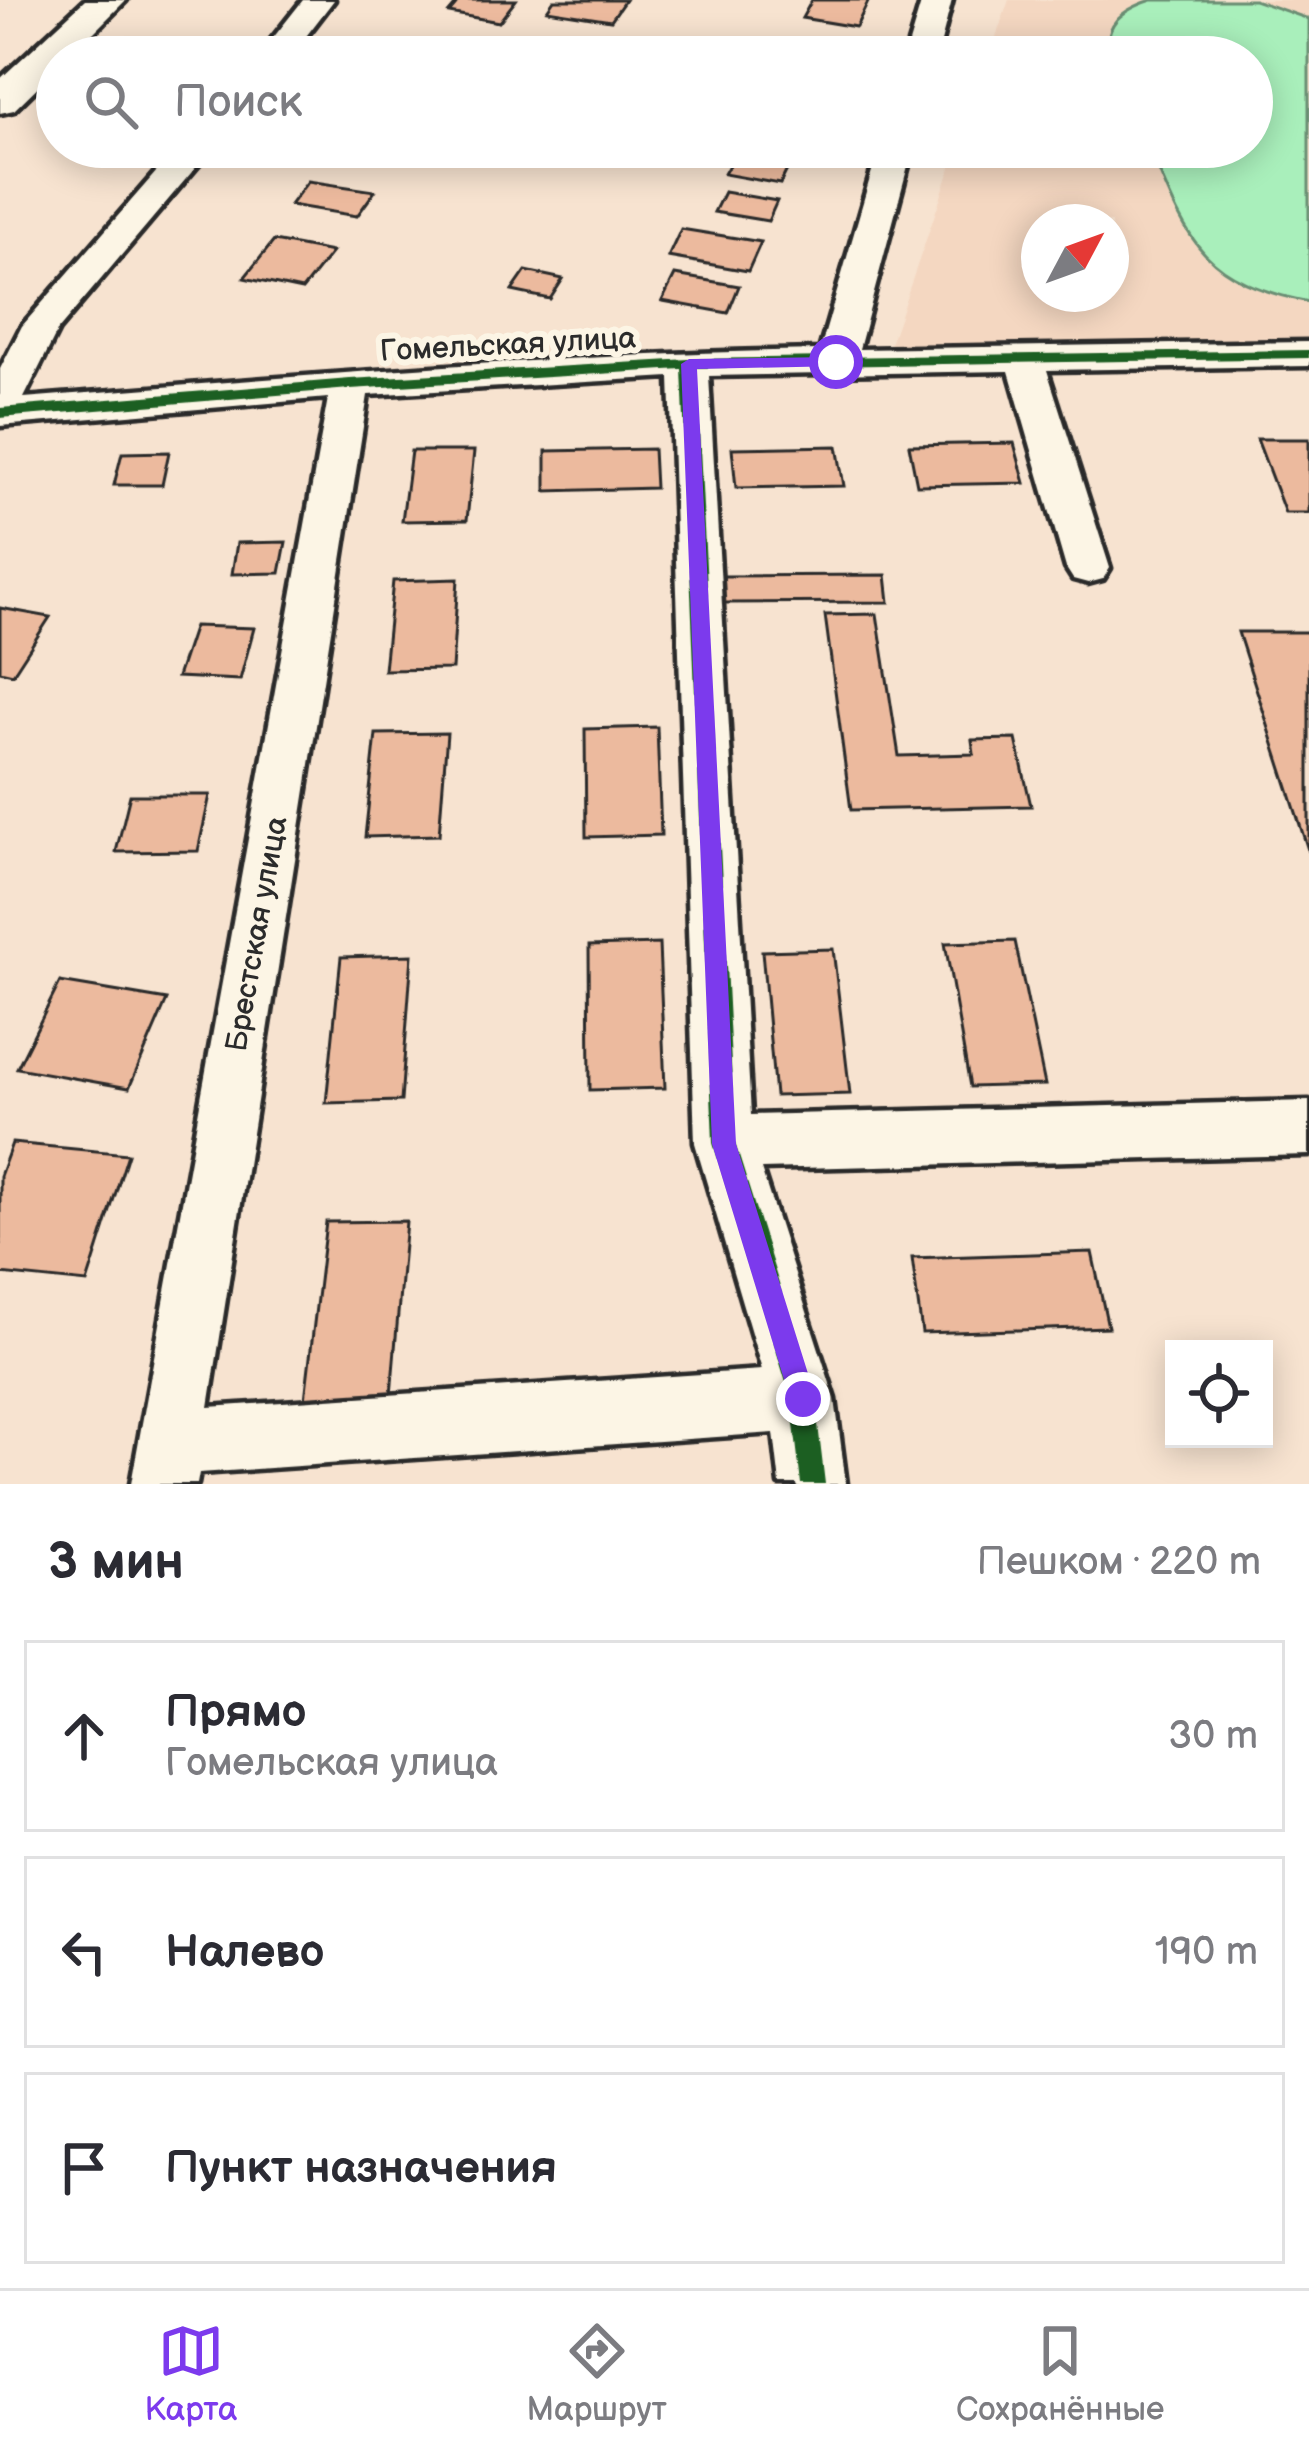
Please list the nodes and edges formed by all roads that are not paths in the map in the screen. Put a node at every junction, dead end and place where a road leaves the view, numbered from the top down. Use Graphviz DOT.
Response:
graph roads {
  1 [pos="107,0"];
  2 [pos="319,0"];
  3 [pos="937,0"];
  4 [pos="69,36"];
  5 [pos="291,36"];
  6 [pos="927,36"];
  7 [pos="36,67"];
  8 [pos="0,101"];
  9 [pos="178,168"];
  10 [pos="890,168"];
  11 [pos="1309,354"];
  12 [pos="1024,357"];
  13 [pos="836,362"];
  14 [pos="689,364"];
  15 [pos="350,384"];
  16 [pos="0,410"];
  17 [pos="1088,568"];
  18 [pos="1309,1128"];
  19 [pos="724,1144"];
  20 [pos="803,1399"];
  21 [pos="168,1463"];
  22 [pos="813,1484"];
  1 -- 4 [label="main road"];
  2 -- 5 [label="street"];
  3 -- 6 [label="street"];
  7 -- 8 [label="main road"];
  9 -- 16 [label="street"];
  10 -- 13 [label="street"];
  11 -- 12 [label="street, Гомельская улица"];
  12 -- 13 [label="street, Гомельская улица"];
  12 -- 17 [label="street"];
  13 -- 14 [label="street, Гомельская улица"];
  14 -- 15 [label="street, Гомельская улица"];
  14 -- 19 [label="street"];
  15 -- 16 [label="street, Гомельская улица"];
  15 -- 21 [label="street, Брестская улица"];
  18 -- 19 [label="street"];
  19 -- 20 [label="street"];
  20 -- 21 [label="street"];
  20 -- 22 [label="street"];
}
